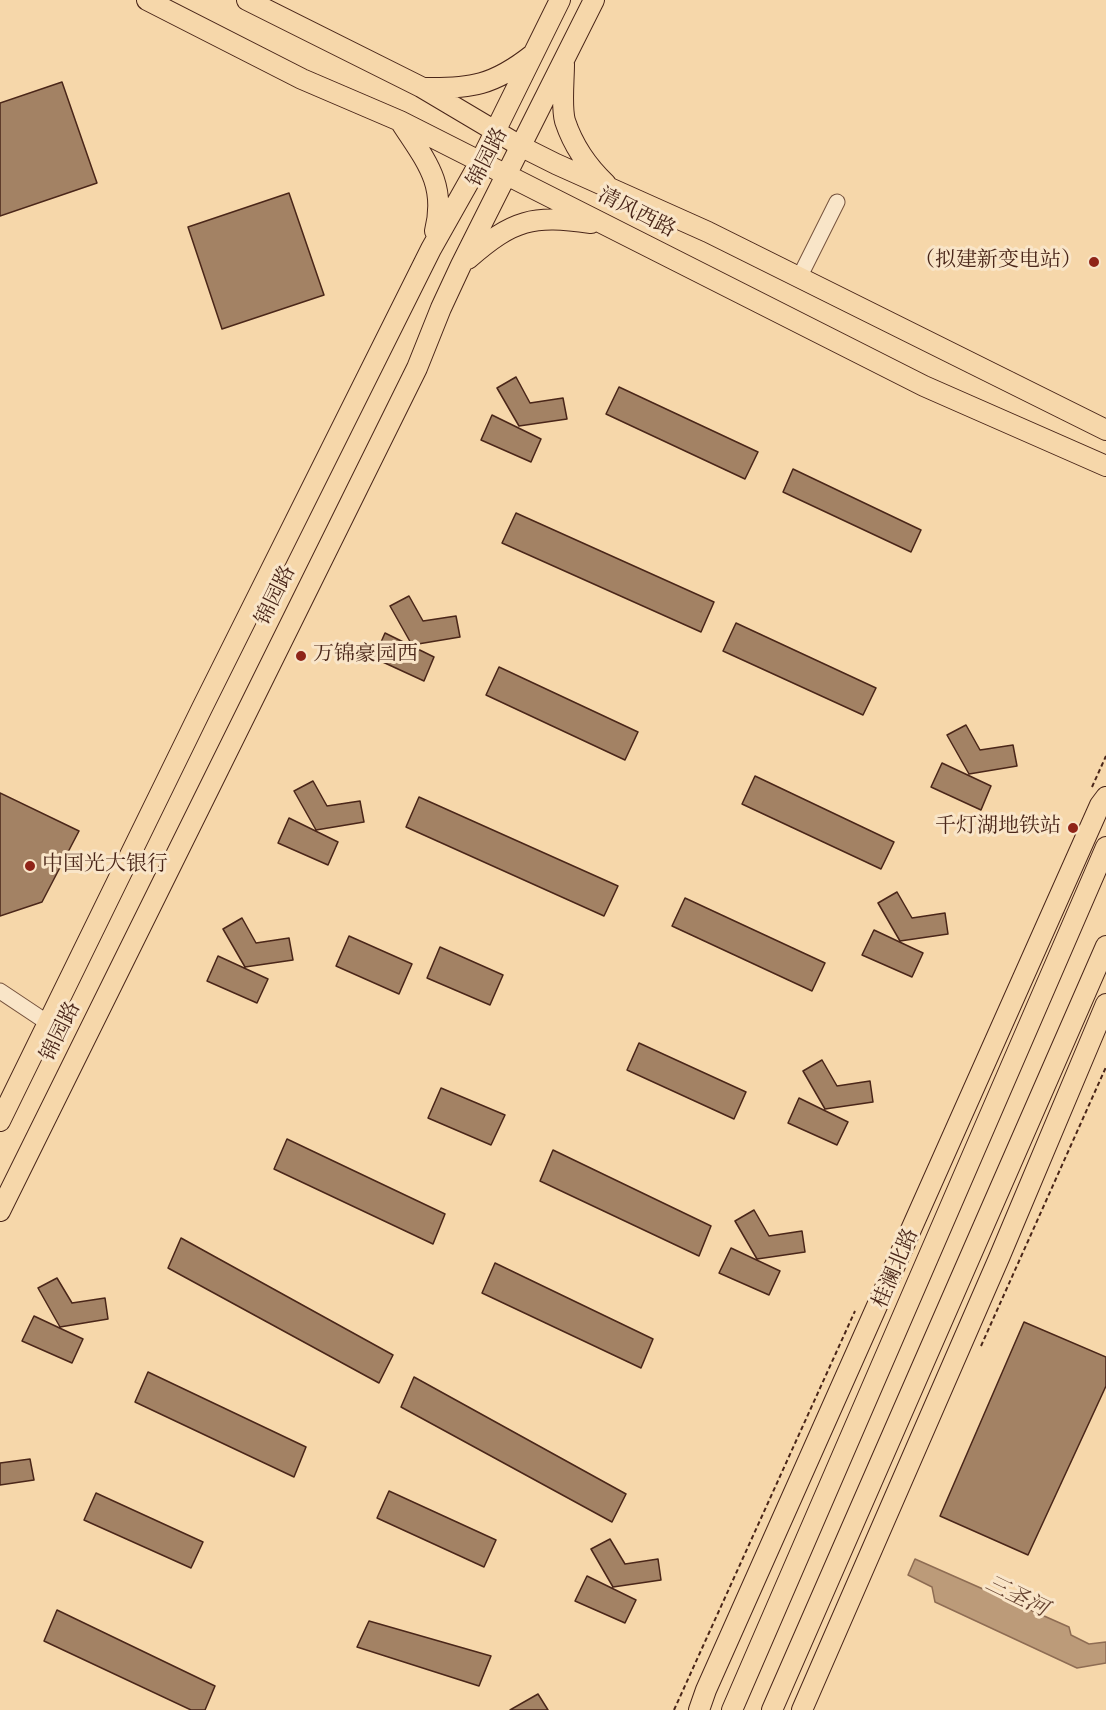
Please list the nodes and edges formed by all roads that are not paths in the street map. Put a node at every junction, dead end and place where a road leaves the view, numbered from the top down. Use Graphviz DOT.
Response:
graph roads {
  1 [pos="147,0"];
  2 [pos="247,0"];
  3 [pos="560,0"];
  4 [pos="594,0"];
  5 [pos="536,51"];
  6 [pos="564,60"];
  7 [pos="421,87"];
  8 [pos="400,122"];
  9 [pos="494,131"];
  10 [pos="522,147"];
  11 [pos="480,162"];
  12 [pos="507,175"];
  13 [pos="615,192"];
  14 [pos="837,202"];
  15 [pos="606,225"];
  16 [pos="431,249"];
  17 [pos="461,265"];
  18 [pos="799,278"];
  19 [pos="1106,430"];
  20 [pos="1106,466"];
  21 [pos="1106,798"];
  22 [pos="1106,847"];
  23 [pos="1106,946"];
  24 [pos="0,991"];
  25 [pos="1106,1004"];
  26 [pos="48,1023"];
  27 [pos="0,1121"];
  28 [pos="0,1211"];
  29 [pos="699,1710"];
  30 [pos="732,1710"];
  31 [pos="772,1710"];
  32 [pos="802,1710"];
  1 -- 8 [label="main road, 清风西路"];
  2 -- 7 [label="main road, 清风西路"];
  3 -- 5 [label="main road, 锦园路"];
  4 -- 6 [label="main road, 锦园路"];
  5 -- 7 [label="main road"];
  5 -- 9 [label="main road, 锦园路"];
  6 -- 10 [label="main road, 锦园路"];
  6 -- 13 [label="main road"];
  7 -- 9 [label="main road, 清风西路"];
  8 -- 11 [label="main road, 清风西路"];
  8 -- 16 [label="main road"];
  9 -- 10 [label="main road, 清风西路"];
  9 -- 11 [label="main road, 锦园路"];
  10 -- 12 [label="main road, 锦园路"];
  10 -- 13 [label="main road, 清风西路"];
  11 -- 12 [label="main road, 清风西路"];
  11 -- 16 [label="main road, 锦园路"];
  12 -- 15 [label="main road, 清风西路"];
  12 -- 17 [label="main road, 锦园路"];
  13 -- 18 [label="main road, 清风西路"];
  14 -- 18 [label="street"];
  15 -- 17 [label="main road"];
  15 -- 20 [label="main road, 清风西路"];
  16 -- 26 [label="main road"];
  17 -- 28 [label="main road, 锦园路"];
  18 -- 19 [label="main road, 清风西路"];
  21 -- 29 [label="main road"];
  22 -- 30 [label="main road, 桂澜北路"];
  23 -- 31 [label="main road"];
  24 -- 26 [label="street"];
  25 -- 32 [label="main road"];
  26 -- 27 [label="main road"];
}
